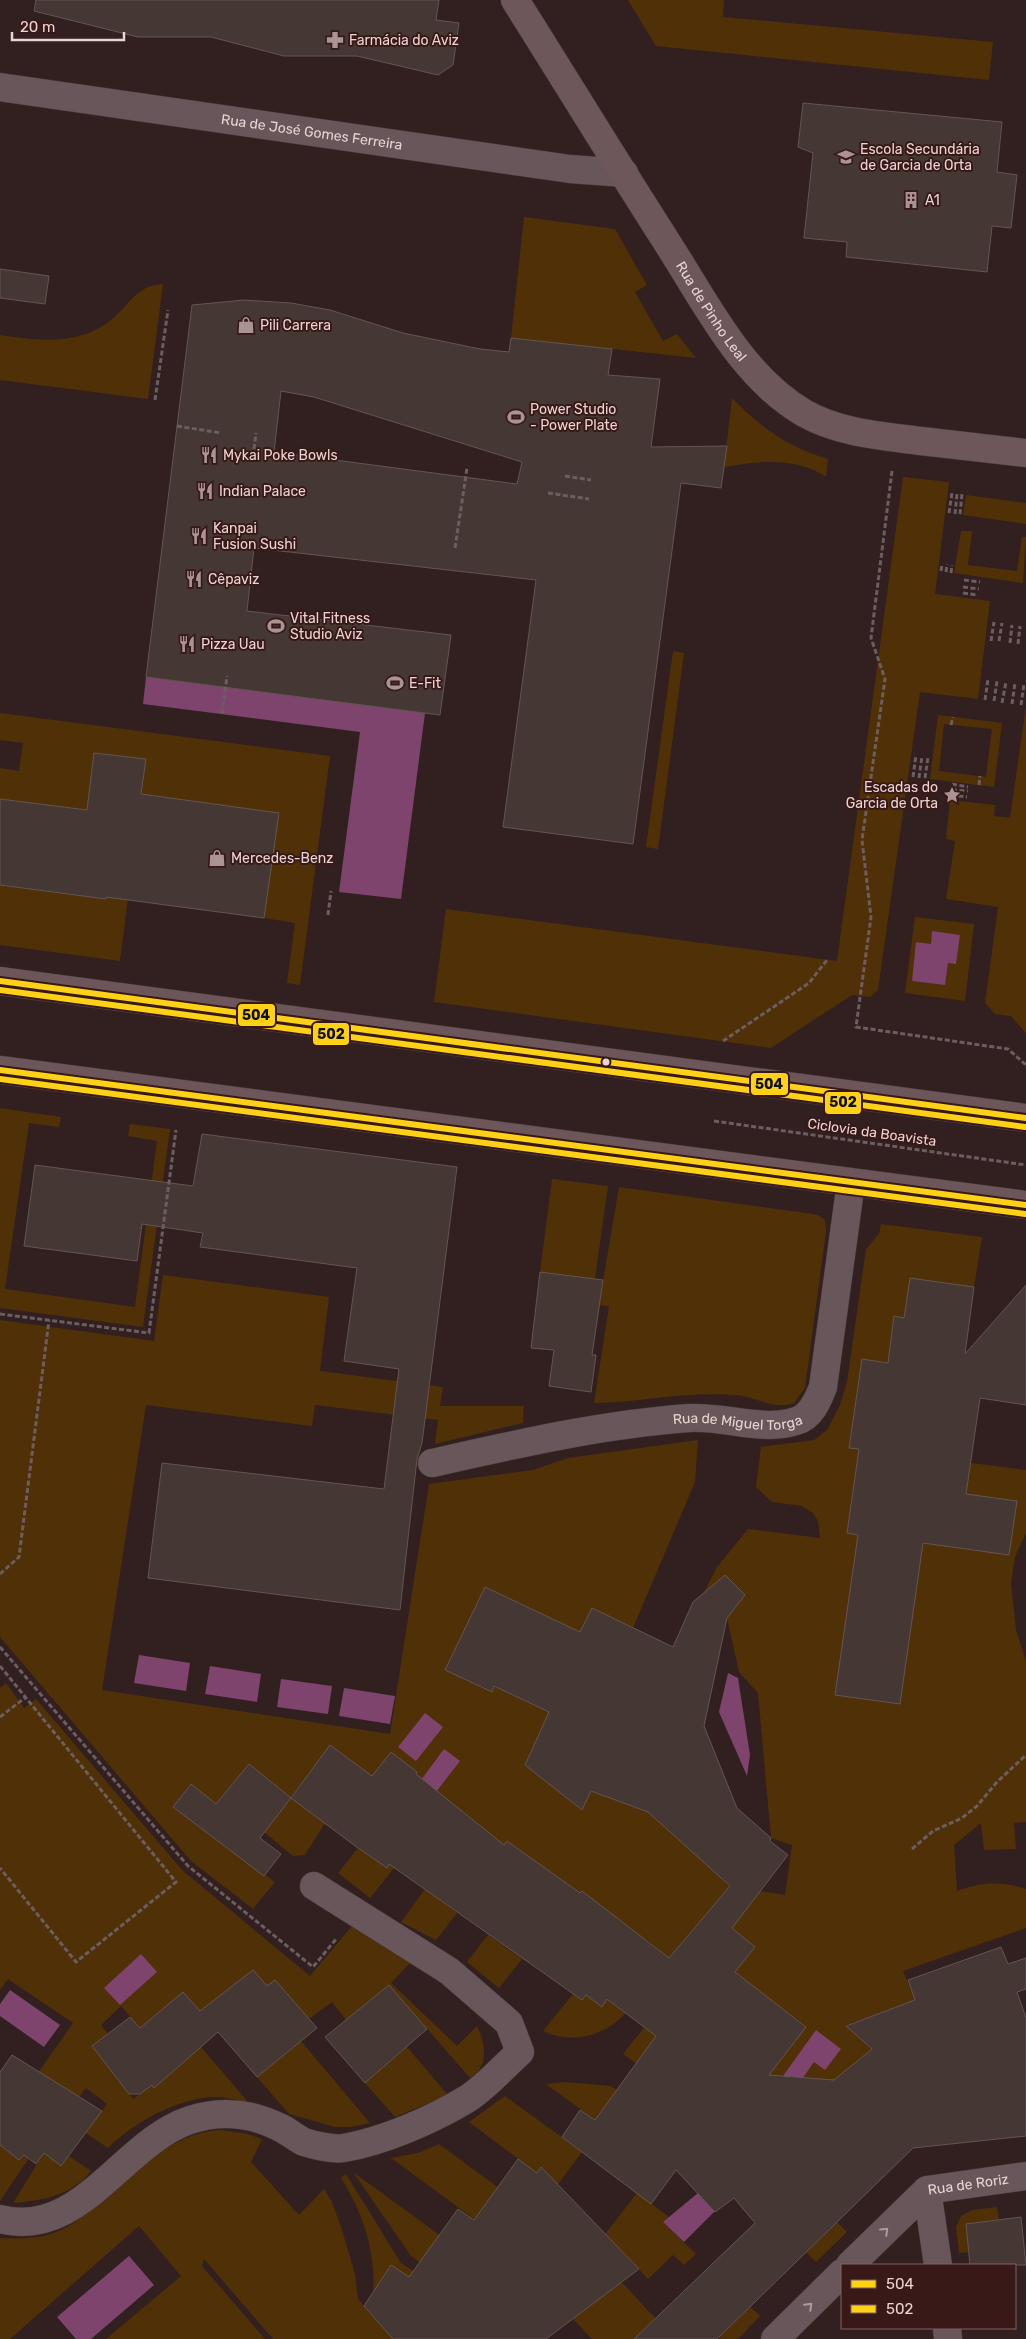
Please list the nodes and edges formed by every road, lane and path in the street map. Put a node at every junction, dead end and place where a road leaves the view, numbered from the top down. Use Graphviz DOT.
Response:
graph roads {
  1 [pos="516,0"];
  2 [pos="0,87"];
  3 [pos="624,173"];
  4 [pos="168,310"];
  5 [pos="155,400"];
  6 [pos="177,426"];
  7 [pos="221,433"];
  8 [pos="256,433"];
  9 [pos="896,438"];
  10 [pos="254,450"];
  11 [pos="1026,454"];
  12 [pos="467,468"];
  13 [pos="565,476"];
  14 [pos="591,480"];
  15 [pos="548,493"];
  16 [pos="952,493"];
  17 [pos="957,494"];
  18 [pos="962,494"];
  19 [pos="588,499"];
  20 [pos="949,513"];
  21 [pos="955,514"];
  22 [pos="960,514"];
  23 [pos="455,548"];
  24 [pos="942,564"];
  25 [pos="947,564"];
  26 [pos="952,565"];
  27 [pos="941,571"];
  28 [pos="946,572"];
  29 [pos="951,573"];
  30 [pos="964,580"];
  31 [pos="980,582"];
  32 [pos="964,587"];
  33 [pos="979,589"];
  34 [pos="962,592"];
  35 [pos="978,595"];
  36 [pos="994,622"];
  37 [pos="1002,623"];
  38 [pos="1012,624"];
  39 [pos="1020,626"];
  40 [pos="991,641"];
  41 [pos="999,641"];
  42 [pos="1010,643"];
  43 [pos="1018,644"];
  44 [pos="227,676"];
  45 [pos="988,679"];
  46 [pos="997,681"];
  47 [pos="1006,682"];
  48 [pos="1014,683"];
  49 [pos="1024,684"];
  50 [pos="985,700"];
  51 [pos="994,701"];
  52 [pos="1002,702"];
  53 [pos="1012,704"];
  54 [pos="1021,705"];
  55 [pos="222,714"];
  56 [pos="952,717"];
  57 [pos="951,724"];
  58 [pos="916,755"];
  59 [pos="922,756"];
  60 [pos="928,757"];
  61 [pos="980,776"];
  62 [pos="913,777"];
  63 [pos="920,778"];
  64 [pos="925,778"];
  65 [pos="952,784"];
  66 [pos="979,785"];
  67 [pos="952,790"];
  68 [pos="951,796"];
  69 [pos="967,797"];
  70 [pos="331,891"];
  71 [pos="328,915"];
  72 [pos="827,960"];
  73 [pos="0,981"];
  74 [pos="723,1040"];
  75 [pos="1026,1065"];
  76 [pos="0,1070"];
  77 [pos="1026,1118"];
  78 [pos="714,1121"];
  79 [pos="176,1130"];
  80 [pos="1026,1165"];
  81 [pos="851,1182"];
  82 [pos="1026,1205"];
  83 [pos="0,1314"];
  84 [pos="49,1320"];
  85 [pos="432,1463"];
  86 [pos="0,1574"];
  87 [pos="0,1647"];
  88 [pos="0,1666"];
  89 [pos="26,1697"];
  90 [pos="0,1717"];
  91 [pos="1026,1755"];
  92 [pos="912,1849"];
  93 [pos="0,1868"];
  94 [pos="314,1886"];
  95 [pos="358,1913"];
  96 [pos="1026,2176"];
  97 [pos="927,2190"];
  98 [pos="0,2219"];
  99 [pos="851,2264"];
  100 [pos="938,2264"];
  101 [pos="841,2274"];
  102 [pos="775,2339"];
  1 -- 3 [label="street, Rua de Pinho Leal"];
  2 -- 3 [label="street, Rua de José Gomes Ferreira"];
  3 -- 9 [label="street, Rua de Pinho Leal"];
  4 -- 5 [label="path"];
  6 -- 7 [label="path"];
  8 -- 10 [label="path"];
  9 -- 11 [label="street, Rua de Pinho Leal"];
  9 -- 75 [label="path"];
  12 -- 23 [label="path"];
  13 -- 14 [label="path"];
  15 -- 19 [label="path"];
  16 -- 20 [label="path"];
  17 -- 21 [label="path"];
  18 -- 22 [label="path"];
  24 -- 27 [label="path"];
  25 -- 28 [label="path"];
  26 -- 29 [label="path"];
  30 -- 31 [label="path"];
  32 -- 33 [label="path"];
  34 -- 35 [label="path"];
  36 -- 40 [label="path"];
  37 -- 41 [label="path"];
  38 -- 42 [label="path"];
  39 -- 43 [label="path"];
  44 -- 55 [label="path"];
  45 -- 50 [label="path"];
  46 -- 51 [label="path"];
  47 -- 52 [label="path"];
  48 -- 53 [label="path"];
  49 -- 54 [label="path"];
  56 -- 57 [label="path"];
  58 -- 62 [label="path"];
  59 -- 63 [label="path"];
  60 -- 64 [label="path"];
  61 -- 66 [label="path"];
  65 -- 67 [label="path"];
  68 -- 69 [label="path"];
  70 -- 71 [label="path"];
  72 -- 74 [label="path"];
  73 -- 77 [label="main road"];
  76 -- 81 [label="main road"];
  78 -- 80 [label="path, Ciclovia da Boavista"];
  79 -- 84 [label="path"];
  81 -- 82 [label="main road"];
  81 -- 85 [label="street, Rua de Miguel Torga"];
  83 -- 84 [label="path"];
  84 -- 86 [label="path"];
  87 -- 95 [label="path"];
  88 -- 89 [label="path"];
  89 -- 90 [label="path"];
  89 -- 93 [label="path"];
  91 -- 92 [label="path"];
  94 -- 95 [label="street"];
  95 -- 98 [label="street"];
  96 -- 97 [label="street, Rua de Roriz"];
  99 -- 97 [label="street, Rua de Roriz, one-way"];
  97 -- 100 [label="street"];
  102 -- 101 [label="street, one-way"];
}
